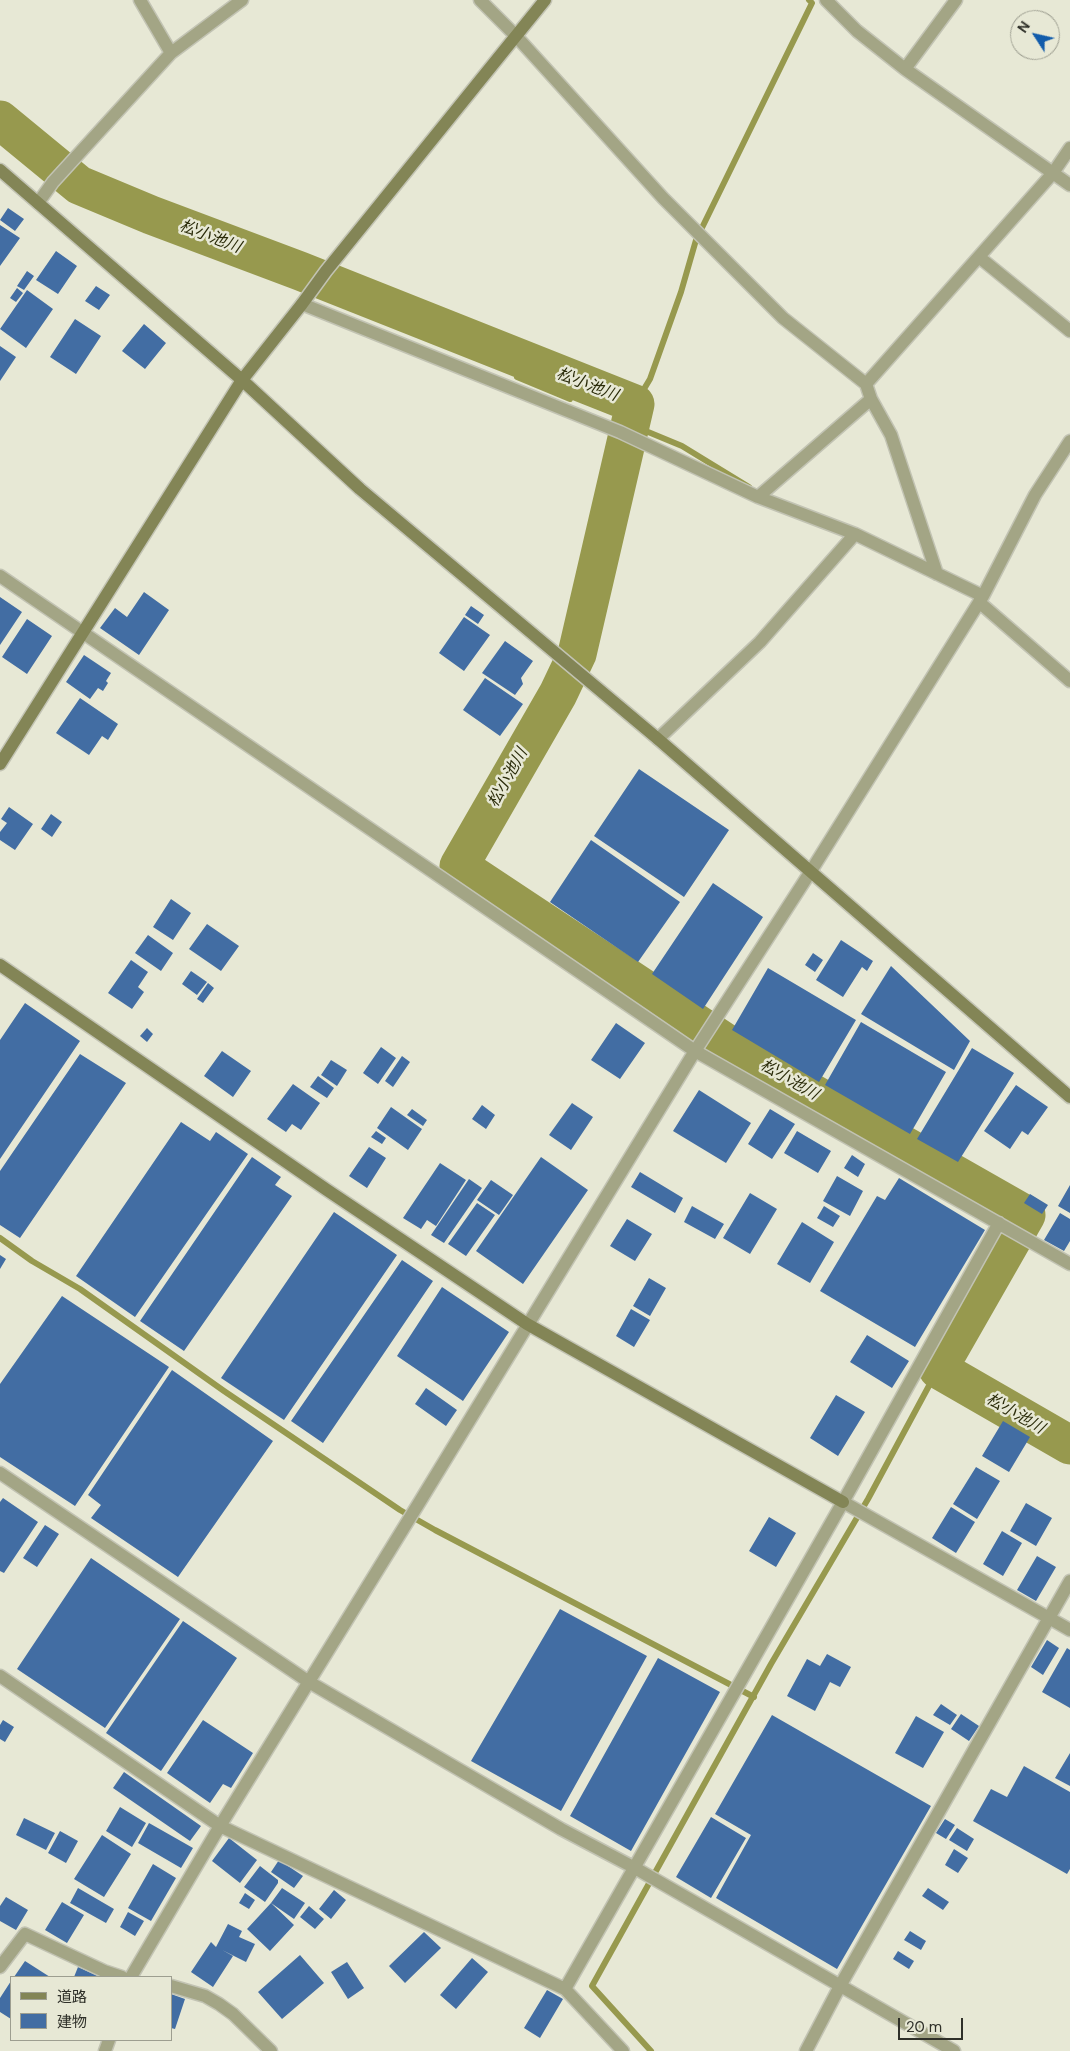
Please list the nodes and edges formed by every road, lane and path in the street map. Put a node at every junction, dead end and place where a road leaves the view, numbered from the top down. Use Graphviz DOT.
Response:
graph roads {
  1 [pos="140,0"];
  2 [pos="242,0"];
  3 [pos="480,0"];
  4 [pos="545,0"];
  5 [pos="826,0"];
  6 [pos="956,0"];
  7 [pos="516,36"];
  8 [pos="171,53"];
  9 [pos="905,70"];
  10 [pos="1070,148"];
  11 [pos="0,170"];
  12 [pos="1053,173"];
  13 [pos="1070,185"];
  14 [pos="38,203"];
  15 [pos="979,257"];
  16 [pos="303,304"];
  17 [pos="1070,331"];
  18 [pos="242,380"];
  19 [pos="866,384"];
  20 [pos="871,399"];
  21 [pos="1070,441"];
  22 [pos="758,497"];
  23 [pos="855,534"];
  24 [pos="937,574"];
  25 [pos="0,576"];
  26 [pos="981,599"];
  27 [pos="82,633"];
  28 [pos="1070,681"];
  29 [pos="658,739"];
  30 [pos="0,764"];
  31 [pos="811,871"];
  32 [pos="0,965"];
  33 [pos="698,1047"];
  34 [pos="1070,1097"];
  35 [pos="1000,1224"];
  36 [pos="1070,1264"];
  37 [pos="527,1324"];
  38 [pos="2,1479"];
  39 [pos="843,1502"];
  40 [pos="1070,1581"];
  41 [pos="1049,1618"];
  42 [pos="1070,1630"];
  43 [pos="0,1676"];
  44 [pos="308,1682"];
  45 [pos="220,1826"];
  46 [pos="637,1870"];
  47 [pos="4,1952"];
  48 [pos="0,1968"];
  49 [pos="119,1976"];
  50 [pos="132,1976"];
  51 [pos="172,1986"];
  52 [pos="840,1986"];
  53 [pos="565,1989"];
  54 [pos="271,2051"];
  55 [pos="622,2051"];
  56 [pos="806,2051"];
  57 [pos="954,2051"];
  1 -- 8 [label="street"];
  2 -- 8 [label="street"];
  3 -- 7 [label="street"];
  4 -- 7 [label="street"];
  5 -- 9 [label="street"];
  6 -- 9 [label="street"];
  7 -- 16 [label="street"];
  7 -- 19 [label="street"];
  8 -- 14 [label="street"];
  9 -- 12 [label="street"];
  10 -- 12 [label="street"];
  11 -- 14 [label="street"];
  12 -- 13 [label="street"];
  12 -- 15 [label="street"];
  14 -- 18 [label="street"];
  15 -- 17 [label="street"];
  15 -- 19 [label="street"];
  16 -- 18 [label="street"];
  16 -- 22 [label="street"];
  18 -- 27 [label="street"];
  18 -- 29 [label="street"];
  19 -- 20 [label="street"];
  20 -- 22 [label="street"];
  20 -- 24 [label="street"];
  21 -- 26 [label="street"];
  22 -- 23 [label="street"];
  23 -- 24 [label="street"];
  23 -- 29 [label="street"];
  24 -- 26 [label="street"];
  25 -- 27 [label="street"];
  26 -- 28 [label="street"];
  26 -- 31 [label="street"];
  27 -- 30 [label="street"];
  27 -- 33 [label="street"];
  29 -- 31 [label="street"];
  31 -- 33 [label="street"];
  31 -- 34 [label="street"];
  32 -- 37 [label="street"];
  33 -- 35 [label="street"];
  33 -- 37 [label="street"];
  35 -- 36 [label="street"];
  35 -- 39 [label="street"];
  37 -- 39 [label="street"];
  37 -- 44 [label="street"];
  38 -- 44 [label="street"];
  39 -- 41 [label="street"];
  39 -- 46 [label="street"];
  40 -- 41 [label="street"];
  41 -- 42 [label="street"];
  41 -- 52 [label="street"];
  43 -- 45 [label="street"];
  44 -- 45 [label="street"];
  44 -- 46 [label="street"];
  45 -- 50 [label="street"];
  45 -- 53 [label="street"];
  46 -- 52 [label="street"];
  46 -- 53 [label="street"];
  47 -- 48 [label="street"];
  47 -- 49 [label="street"];
  51 -- 54 [label="street"];
  52 -- 56 [label="street"];
  52 -- 57 [label="street"];
  53 -- 55 [label="street"];
}
